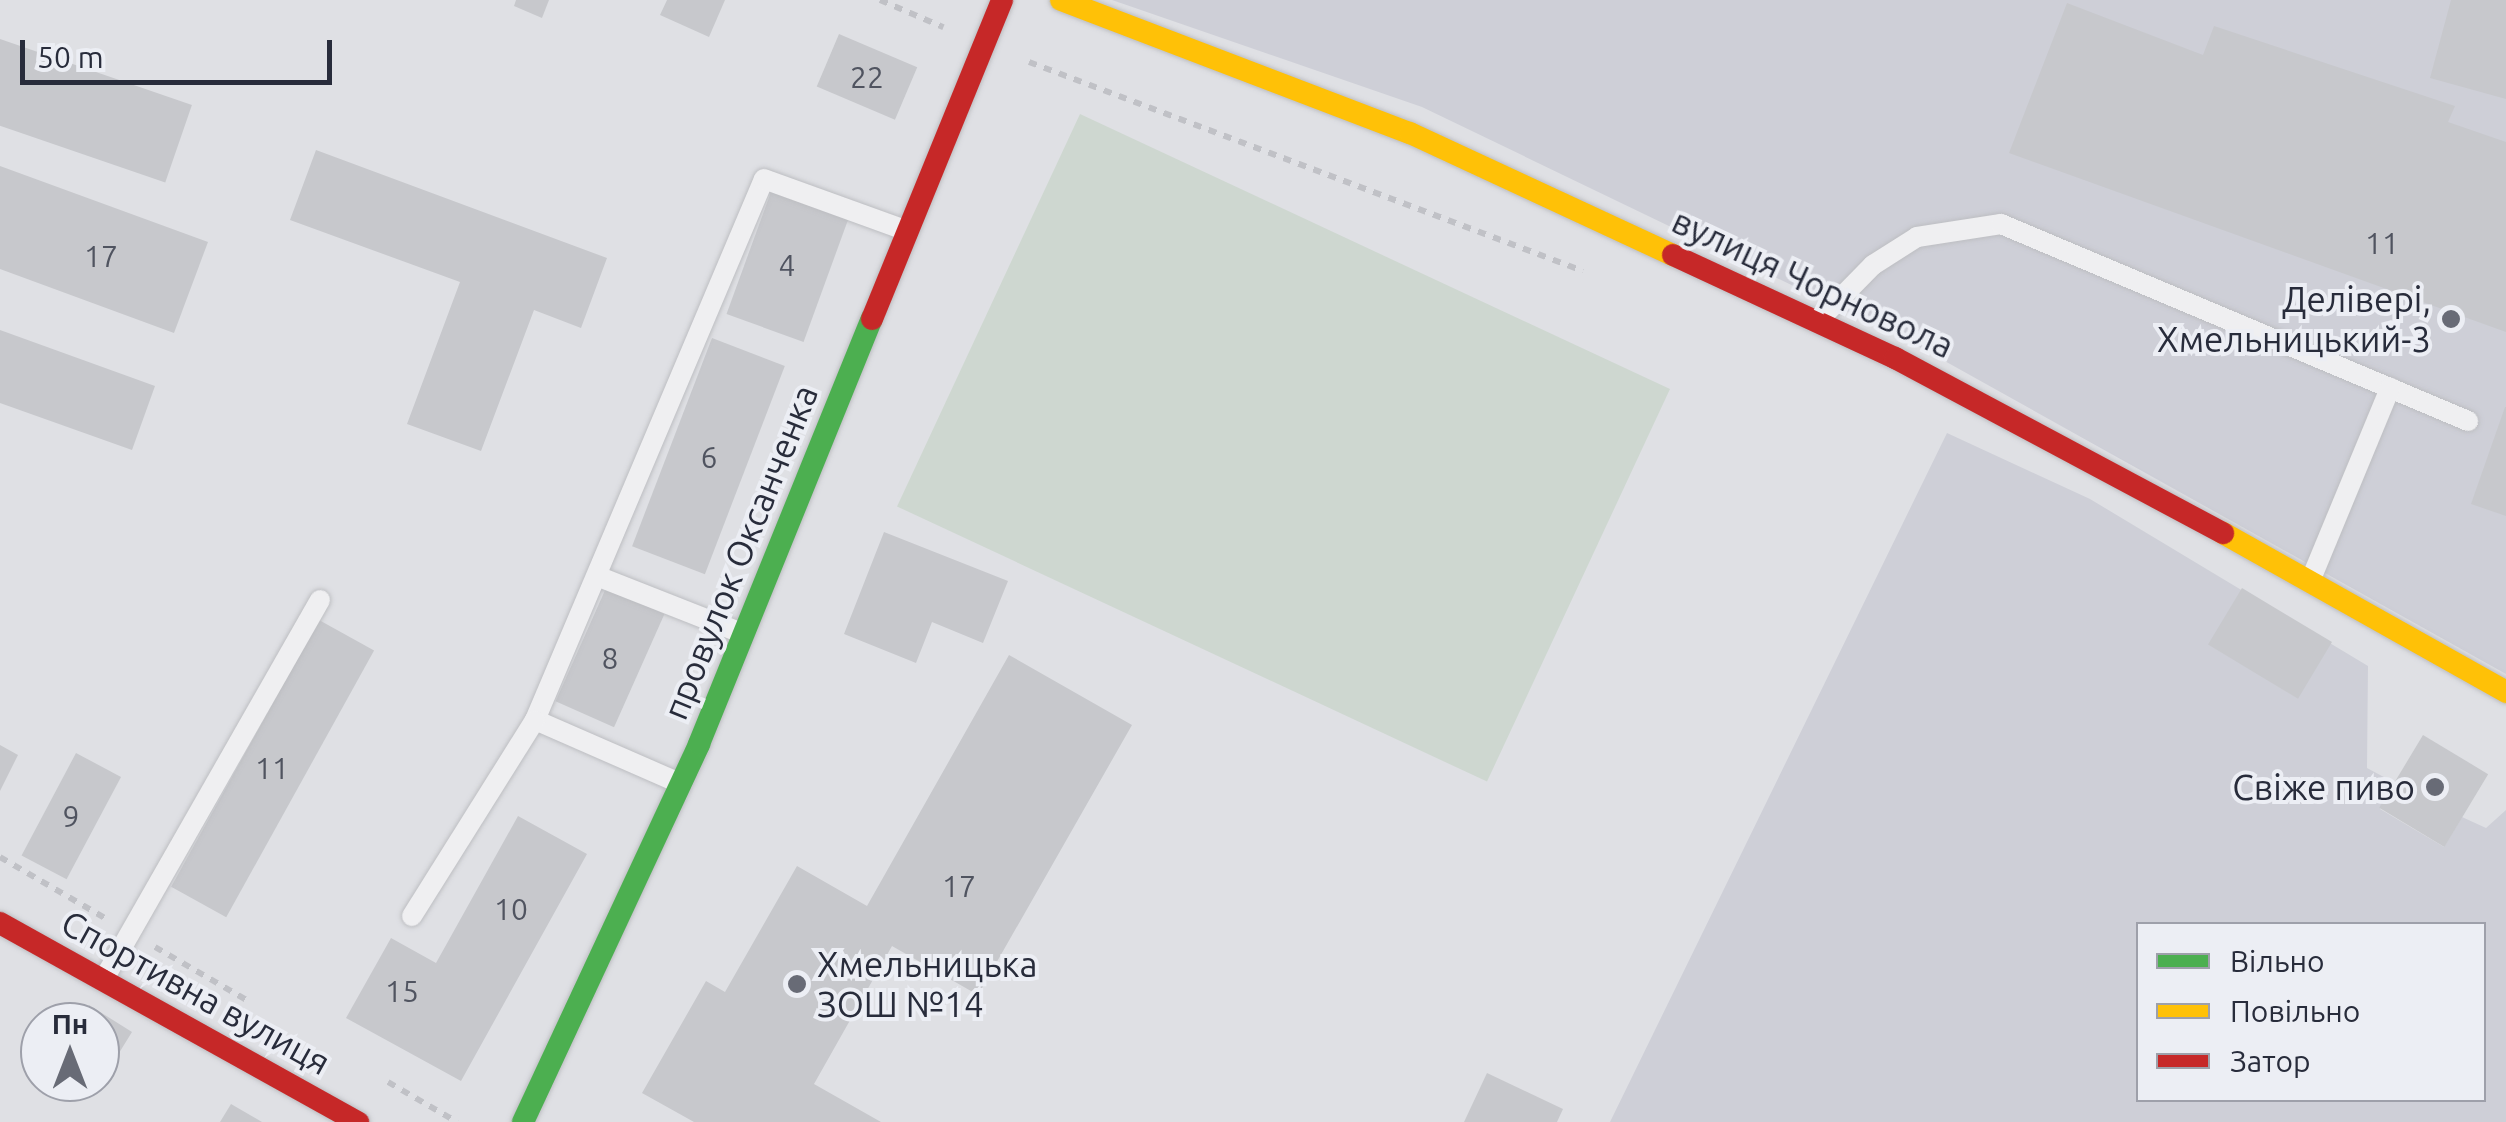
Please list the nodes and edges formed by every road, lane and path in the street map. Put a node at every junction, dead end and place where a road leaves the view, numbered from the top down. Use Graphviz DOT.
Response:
graph roads {
  1 [pos="1002,0"];
  2 [pos="1061,0"];
  3 [pos="1014,56"];
  4 [pos="910,232"];
  5 [pos="1598,276"];
  6 [pos="1817,322"];
  7 [pos="2390,388"];
  8 [pos="2468,420"];
  9 [pos="597,576"];
  10 [pos="2310,581"];
  11 [pos="320,600"];
  12 [pos="744,634"];
  13 [pos="2506,692"];
  14 [pos="534,720"];
  15 [pos="680,783"];
  16 [pos="0,857"];
  17 [pos="412,916"];
  18 [pos="0,924"];
  19 [pos="130,932"];
  20 [pos="104,978"];
  21 [pos="250,1002"];
  22 [pos="371,1072"];
  23 [pos="358,1122"];
  24 [pos="456,1122"];
  25 [pos="523,1122"];
  1 -- 4 [label="street, провулок Оксанченка"];
  2 -- 6 [label="street, вулиця Чорновола"];
  3 -- 5 [label="path"];
  4 -- 9 [label="lane"];
  4 -- 12 [label="street, провулок Оксанченка"];
  6 -- 7 [label="lane"];
  6 -- 10 [label="street, вулиця Чорновола"];
  7 -- 8 [label="lane"];
  7 -- 10 [label="lane"];
  9 -- 12 [label="lane"];
  9 -- 14 [label="lane"];
  10 -- 13 [label="street, вулиця Чорновола"];
  11 -- 19 [label="lane"];
  12 -- 15 [label="street, провулок Оксанченка"];
  14 -- 15 [label="lane"];
  14 -- 17 [label="lane"];
  15 -- 25 [label="street, провулок Оксанченка"];
  16 -- 19 [label="path"];
  18 -- 20 [label="street, Спортивна вулиця"];
  19 -- 20 [label="lane"];
  19 -- 21 [label="path"];
  20 -- 23 [label="street, Спортивна вулиця"];
  22 -- 24 [label="path"];
}
